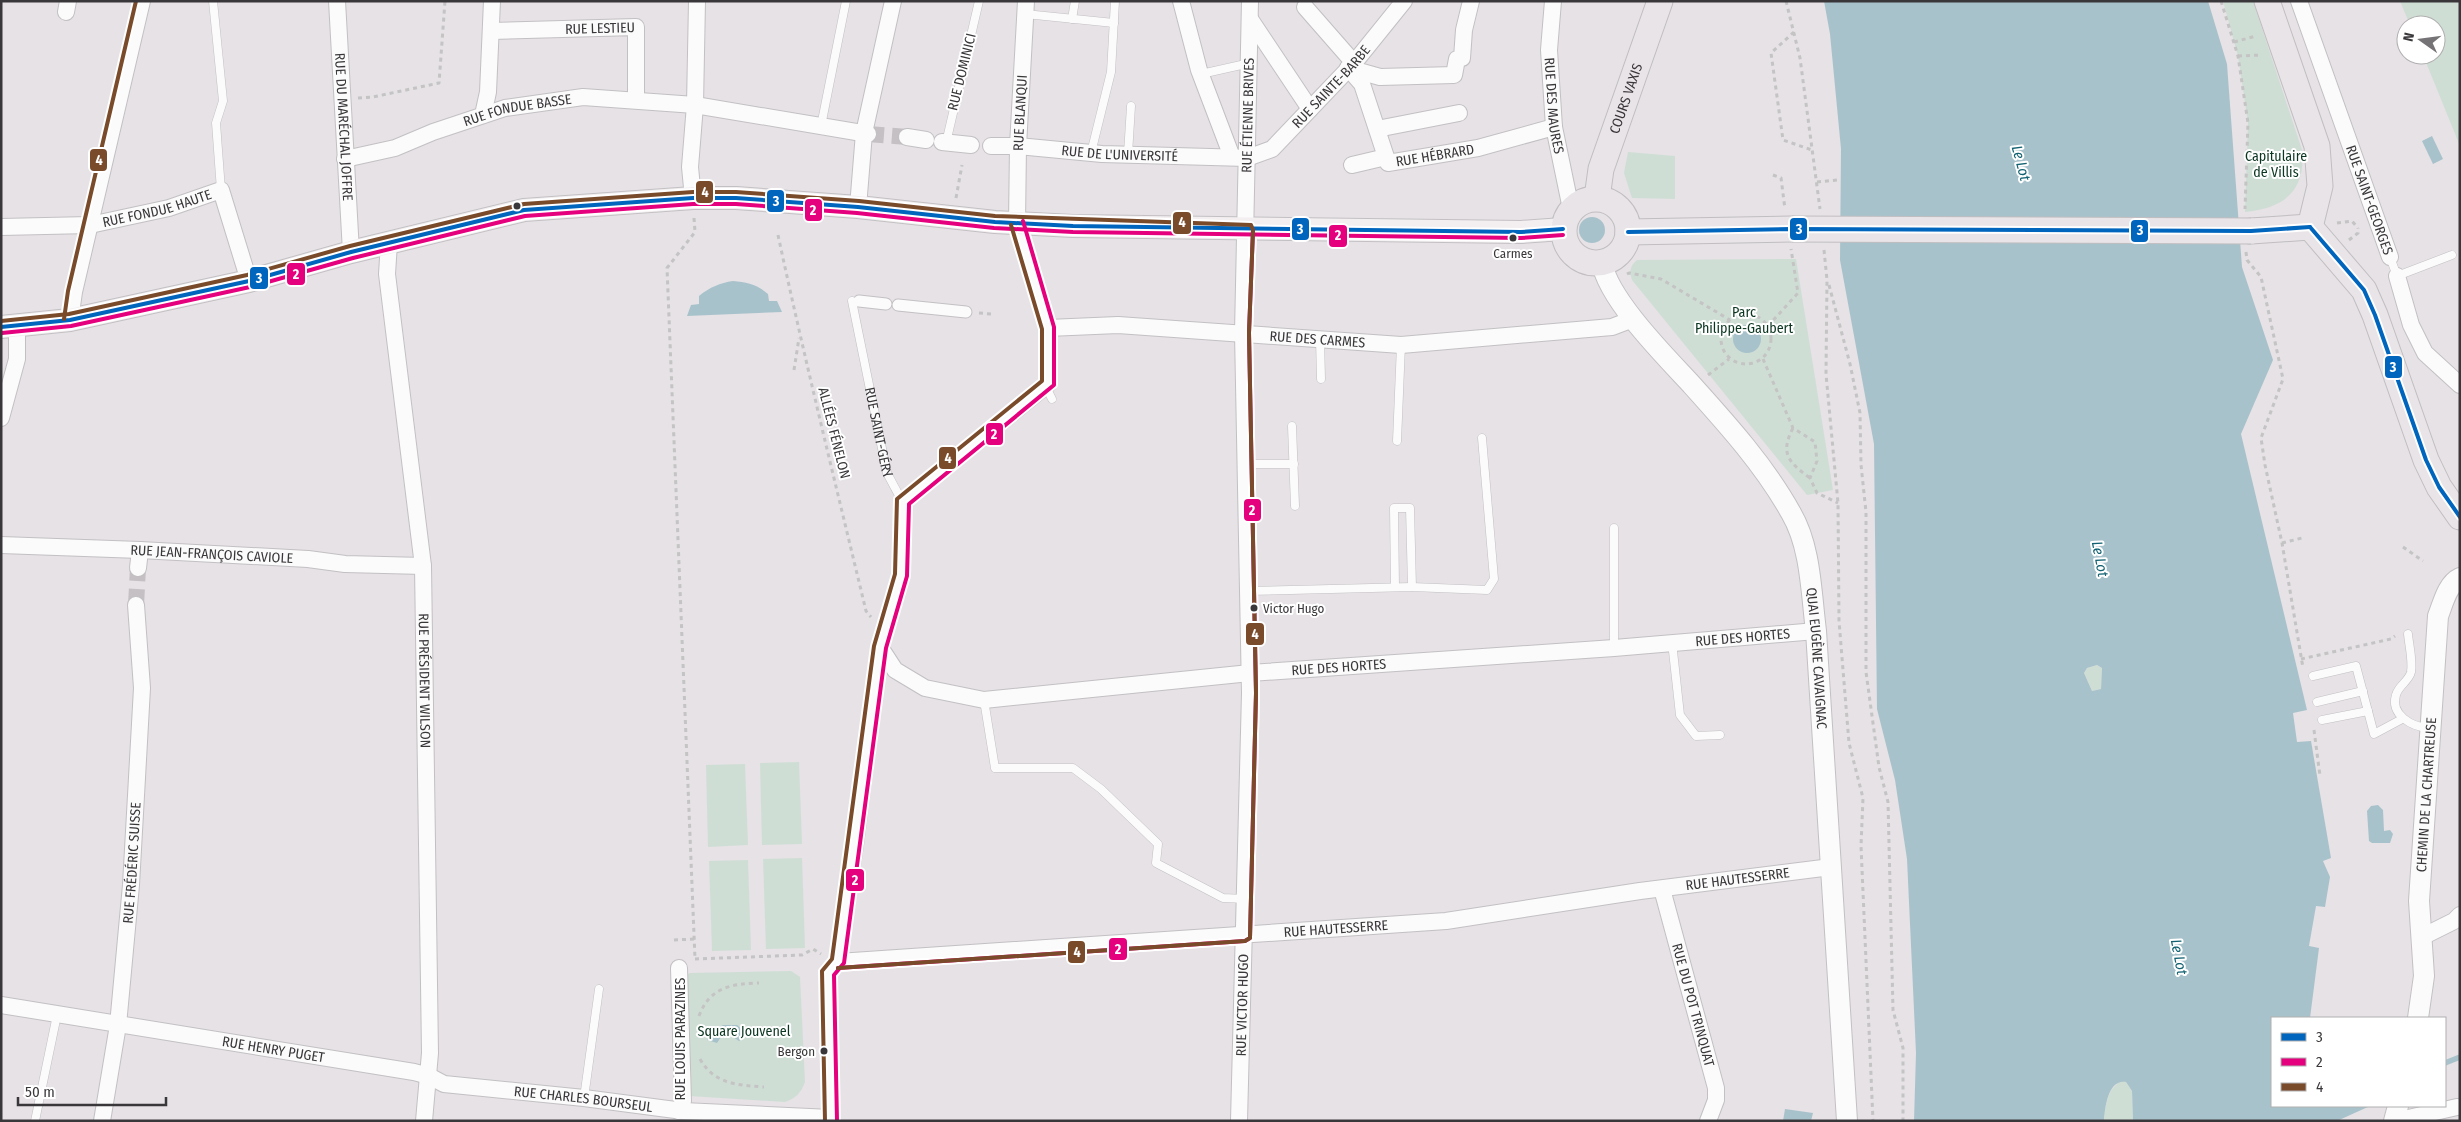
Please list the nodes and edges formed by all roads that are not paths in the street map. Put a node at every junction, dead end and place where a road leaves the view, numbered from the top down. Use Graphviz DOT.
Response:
graph roads {
  1 [pos="142,1"];
  2 [pos="213,1"];
  3 [pos="337,1"];
  4 [pos="492,1"];
  5 [pos="697,1"];
  6 [pos="846,1"];
  7 [pos="893,1"];
  8 [pos="979,1"];
  9 [pos="1075,1"];
  10 [pos="1115,1"];
  11 [pos="1180,1"];
  12 [pos="1250,1"];
  13 [pos="1404,1"];
  14 [pos="1471,1"];
  15 [pos="1553,1"];
  16 [pos="1660,1"];
  17 [pos="2267,1"];
  18 [pos="2300,1"];
  19 [pos="1305,7"];
  20 [pos="1025,8"];
  21 [pos="1072,19"];
  22 [pos="1250,19"];
  23 [pos="1114,23"];
  24 [pos="490,31"];
  25 [pos="1250,63"];
  26 [pos="1351,66"];
  27 [pos="1201,74"];
  28 [pos="636,100"];
  29 [pos="695,105"];
  30 [pos="1131,106"];
  31 [pos="1310,109"];
  32 [pos="1459,113"];
  33 [pos="483,115"];
  34 [pos="821,126"];
  35 [pos="1554,127"];
  36 [pos="1377,129"];
  37 [pos="866,133"];
  38 [pos="907,137"];
  39 [pos="938,141"];
  40 [pos="971,145"];
  41 [pos="992,146"];
  42 [pos="1018,146"];
  43 [pos="1091,153"];
  44 [pos="1128,154"];
  45 [pos="1240,157"];
  46 [pos="1386,157"];
  47 [pos="345,159"];
  48 [pos="1352,166"];
  49 [pos="221,190"];
  50 [pos="694,198"];
  51 [pos="1597,198"];
  52 [pos="858,207"];
  53 [pos="1567,219"];
  54 [pos="1017,223"];
  55 [pos="90,225"];
  56 [pos="1,227"];
  57 [pos="2310,227"];
  58 [pos="1247,230"];
  59 [pos="1628,232"];
  60 [pos="389,243"];
  61 [pos="351,252"];
  62 [pos="2452,255"];
  63 [pos="2390,257"];
  64 [pos="1606,273"];
  65 [pos="2396,276"];
  66 [pos="249,281"];
  67 [pos="856,301"];
  68 [pos="966,312"];
  69 [pos="1633,319"];
  70 [pos="70,320"];
  71 [pos="9,327"];
  72 [pos="1048,328"];
  73 [pos="1243,333"];
  74 [pos="1320,339"];
  75 [pos="1401,345"];
  76 [pos="1320,379"];
  77 [pos="2460,385"];
  78 [pos="1,418"];
  79 [pos="1292,426"];
  80 [pos="1482,438"];
  81 [pos="1397,441"];
  82 [pos="1246,464"];
  83 [pos="1294,464"];
  84 [pos="903,501"];
  85 [pos="1295,506"];
  86 [pos="2460,517"];
  87 [pos="1614,528"];
  88 [pos="1,546"];
  89 [pos="140,550"];
  90 [pos="423,566"];
  91 [pos="138,568"];
  92 [pos="2460,578"];
  93 [pos="1395,587"];
  94 [pos="1412,587"];
  95 [pos="1247,591"];
  96 [pos="136,605"];
  97 [pos="1816,631"];
  98 [pos="2405,632"];
  99 [pos="1672,642"];
  100 [pos="880,647"];
  101 [pos="1614,648"];
  102 [pos="1250,673"];
  103 [pos="2313,676"];
  104 [pos="2363,691"];
  105 [pos="984,700"];
  106 [pos="2317,702"];
  107 [pos="2368,711"];
  108 [pos="2402,719"];
  109 [pos="2322,720"];
  110 [pos="2431,728"];
  111 [pos="1720,735"];
  112 [pos="1831,867"];
  113 [pos="1662,889"];
  114 [pos="1246,899"];
  115 [pos="2460,916"];
  116 [pos="1245,935"];
  117 [pos="2422,938"];
  118 [pos="838,962"];
  119 [pos="679,968"];
  120 [pos="599,989"];
  121 [pos="1,1005"];
  122 [pos="57,1015"];
  123 [pos="2418,1017"];
  124 [pos="118,1025"];
  125 [pos="429,1076"];
  126 [pos="584,1098"];
  127 [pos="2458,1106"];
  128 [pos="2398,1107"];
  129 [pos="679,1111"];
  130 [pos="721,1117"];
  131 [pos="831,1119"];
  132 [pos="35,1121"];
  133 [pos="102,1121"];
  134 [pos="424,1121"];
  135 [pos="1239,1121"];
  136 [pos="1708,1121"];
  137 [pos="1847,1121"];
  138 [pos="2394,1121"];
  139 [pos="2444,1121"];
  1 -- 55 [label="street"];
  2 -- 49 [label="lane"];
  3 -- 47 [label="street, RUE DU MARÉCHAL JOFFRE"];
  4 -- 24 [label="street"];
  5 -- 29 [label="street"];
  6 -- 34 [label="lane"];
  7 -- 37 [label="street"];
  8 -- 39 [label="lane, RUE DOMINICI"];
  9 -- 21 [label="lane"];
  10 -- 23 [label="lane"];
  11 -- 27 [label="street"];
  12 -- 22 [label="street, RUE ÉTIENNE BRIVES"];
  13 -- 26 [label="street, RUE SAINTE-BARBE"];
  14 -- 26 [label="street"];
  15 -- 35 [label="street, RUE DES MAURES"];
  16 -- 51 [label="main road, COURS VAXIS"];
  17 -- 57 [label="main road"];
  18 -- 63 [label="street, RUE SAINT-GEORGES"];
  19 -- 26 [label="street, RUE HÉBRARD"];
  20 -- 21 [label="lane"];
  20 -- 42 [label="street, RUE BLANQUI"];
  21 -- 23 [label="lane"];
  22 -- 25 [label="street, RUE ÉTIENNE BRIVES"];
  22 -- 31 [label="street"];
  23 -- 43 [label="lane"];
  24 -- 28 [label="street, RUE LESTIEU"];
  24 -- 33 [label="street"];
  25 -- 27 [label="lane"];
  25 -- 45 [label="street, RUE ÉTIENNE BRIVES"];
  26 -- 31 [label="street, RUE SAINTE-BARBE"];
  26 -- 36 [label="street, RUE HÉBRARD"];
  27 -- 45 [label="street"];
  28 -- 29 [label="street, RUE FONDUE BASSE"];
  28 -- 33 [label="street, RUE FONDUE BASSE"];
  29 -- 34 [label="street"];
  29 -- 50 [label="street"];
  30 -- 44 [label="lane"];
  31 -- 45 [label="street, RUE SAINTE-BARBE"];
  32 -- 36 [label="street"];
  33 -- 47 [label="street, RUE FONDUE BASSE"];
  34 -- 37 [label="street"];
  35 -- 46 [label="street, RUE HÉBRARD"];
  35 -- 53 [label="street, RUE DES MAURES"];
  36 -- 46 [label="street, RUE HÉBRARD"];
  37 -- 52 [label="street"];
  38 -- 39 [label="street"];
  39 -- 40 [label="street"];
  41 -- 42 [label="street, RUE DE L'UNIVERSITÉ"];
  42 -- 43 [label="street, RUE DE L'UNIVERSITÉ"];
  42 -- 54 [label="street, RUE BLANQUI"];
  43 -- 44 [label="street, RUE DE L'UNIVERSITÉ"];
  44 -- 45 [label="street, RUE DE L'UNIVERSITÉ"];
  45 -- 58 [label="street, RUE ÉTIENNE BRIVES"];
  46 -- 48 [label="street"];
  47 -- 61 [label="street, RUE DU MARÉCHAL JOFFRE"];
  49 -- 55 [label="street, RUE FONDUE HAUTE"];
  49 -- 66 [label="street"];
  50 -- 52 [label="main road"];
  50 -- 60 [label="main road"];
  51 -- 53 [label="main road"];
  51 -- 59 [label="main road"];
  52 -- 54 [label="main road"];
  53 -- 58 [label="main road"];
  53 -- 64 [label="main road"];
  54 -- 58 [label="main road"];
  54 -- 72 [label="street, RUE BLANQUI"];
  55 -- 56 [label="street, RUE FONDUE HAUTE"];
  55 -- 70 [label="street"];
  57 -- 59 [label="main road, bridge"];
  57 -- 86 [label="main road"];
  58 -- 73 [label="street, RUE VICTOR HUGO"];
  59 -- 64 [label="main road"];
  60 -- 61 [label="main road"];
  60 -- 90 [label="street, RUE PRÉSIDENT WILSON"];
  61 -- 66 [label="main road"];
  62 -- 65 [label="lane"];
  63 -- 65 [label="lane, RUE SAINT-GEORGES"];
  64 -- 69 [label="street, QUAI EUGÈNE CAVAIGNAC"];
  65 -- 77 [label="street, RUE SAINT-GEORGES"];
  66 -- 70 [label="main road"];
  67 -- 68 [label="street"];
  67 -- 84 [label="lane, RUE SAINT-GÉRY"];
  69 -- 75 [label="street, RUE DES CARMES"];
  69 -- 97 [label="street, QUAI EUGÈNE CAVAIGNAC"];
  70 -- 71 [label="main road"];
  71 -- 78 [label="street"];
  72 -- 73 [label="street, RUE DES CARMES"];
  72 -- 84 [label="street, RUE BLANQUI"];
  73 -- 74 [label="street, RUE DES CARMES"];
  73 -- 82 [label="street, RUE VICTOR HUGO"];
  74 -- 75 [label="street, RUE DES CARMES"];
  74 -- 76 [label="lane"];
  75 -- 81 [label="lane"];
  79 -- 83 [label="lane"];
  80 -- 94 [label="lane"];
  82 -- 83 [label="lane"];
  82 -- 95 [label="street, RUE VICTOR HUGO"];
  83 -- 85 [label="lane"];
  84 -- 100 [label="street"];
  87 -- 101 [label="lane"];
  88 -- 89 [label="street, RUE JEAN-FRANÇOIS CAVIOLE"];
  89 -- 90 [label="street, RUE JEAN-FRANÇOIS CAVIOLE"];
  89 -- 91 [label="street"];
  90 -- 125 [label="street, RUE PRÉSIDENT WILSON"];
  92 -- 110 [label="street, CHEMIN DE LA CHARTREUSE"];
  93 -- 94 [label="lane"];
  93 -- 94 [label="lane"];
  93 -- 95 [label="lane"];
  95 -- 102 [label="street, RUE VICTOR HUGO"];
  96 -- 124 [label="street, RUE FRÉDÉRIC SUISSE"];
  97 -- 99 [label="street, RUE DES HORTES"];
  97 -- 112 [label="street, QUAI EUGÈNE CAVAIGNAC"];
  98 -- 108 [label="lane"];
  99 -- 101 [label="street, RUE DES HORTES"];
  99 -- 111 [label="lane"];
  100 -- 105 [label="street, RUE DES HORTES"];
  100 -- 118 [label="street"];
  101 -- 102 [label="street, RUE DES HORTES"];
  102 -- 105 [label="street, RUE DES HORTES"];
  102 -- 114 [label="street, RUE VICTOR HUGO"];
  103 -- 104 [label="lane"];
  104 -- 106 [label="lane"];
  104 -- 107 [label="lane"];
  105 -- 114 [label="lane"];
  107 -- 108 [label="lane"];
  107 -- 109 [label="lane"];
  108 -- 110 [label="lane"];
  110 -- 117 [label="street, CHEMIN DE LA CHARTREUSE"];
  112 -- 113 [label="street, RUE HAUTESSERRE"];
  112 -- 137 [label="street, QUAI EUGÈNE CAVAIGNAC"];
  113 -- 116 [label="street, RUE HAUTESSERRE"];
  113 -- 136 [label="street, RUE DU POT TRINQUAT"];
  114 -- 116 [label="street, RUE VICTOR HUGO"];
  115 -- 117 [label="street"];
  116 -- 118 [label="street, RUE HAUTESSERRE"];
  116 -- 135 [label="street, RUE VICTOR HUGO"];
  117 -- 123 [label="street, CHEMIN DE LA CHARTREUSE"];
  118 -- 131 [label="street"];
  119 -- 129 [label="street, RUE LOUIS PARAZINES"];
  120 -- 126 [label="lane"];
  121 -- 122 [label="street, RUE HENRY PUGET"];
  122 -- 124 [label="street, RUE HENRY PUGET"];
  122 -- 132 [label="lane"];
  124 -- 125 [label="street, RUE HENRY PUGET"];
  124 -- 133 [label="street, RUE FRÉDÉRIC SUISSE"];
  125 -- 126 [label="street, RUE CHARLES BOURSEUL"];
  125 -- 134 [label="street, RUE PRÉSIDENT WILSON"];
  126 -- 129 [label="street, RUE CHARLES BOURSEUL"];
  127 -- 138 [label="street"];
  127 -- 139 [label="street"];
  128 -- 138 [label="street"];
  129 -- 130 [label="street, RUE CHARLES BOURSEUL"];
  130 -- 131 [label="street, RUE CHARLES BOURSEUL"];
}
